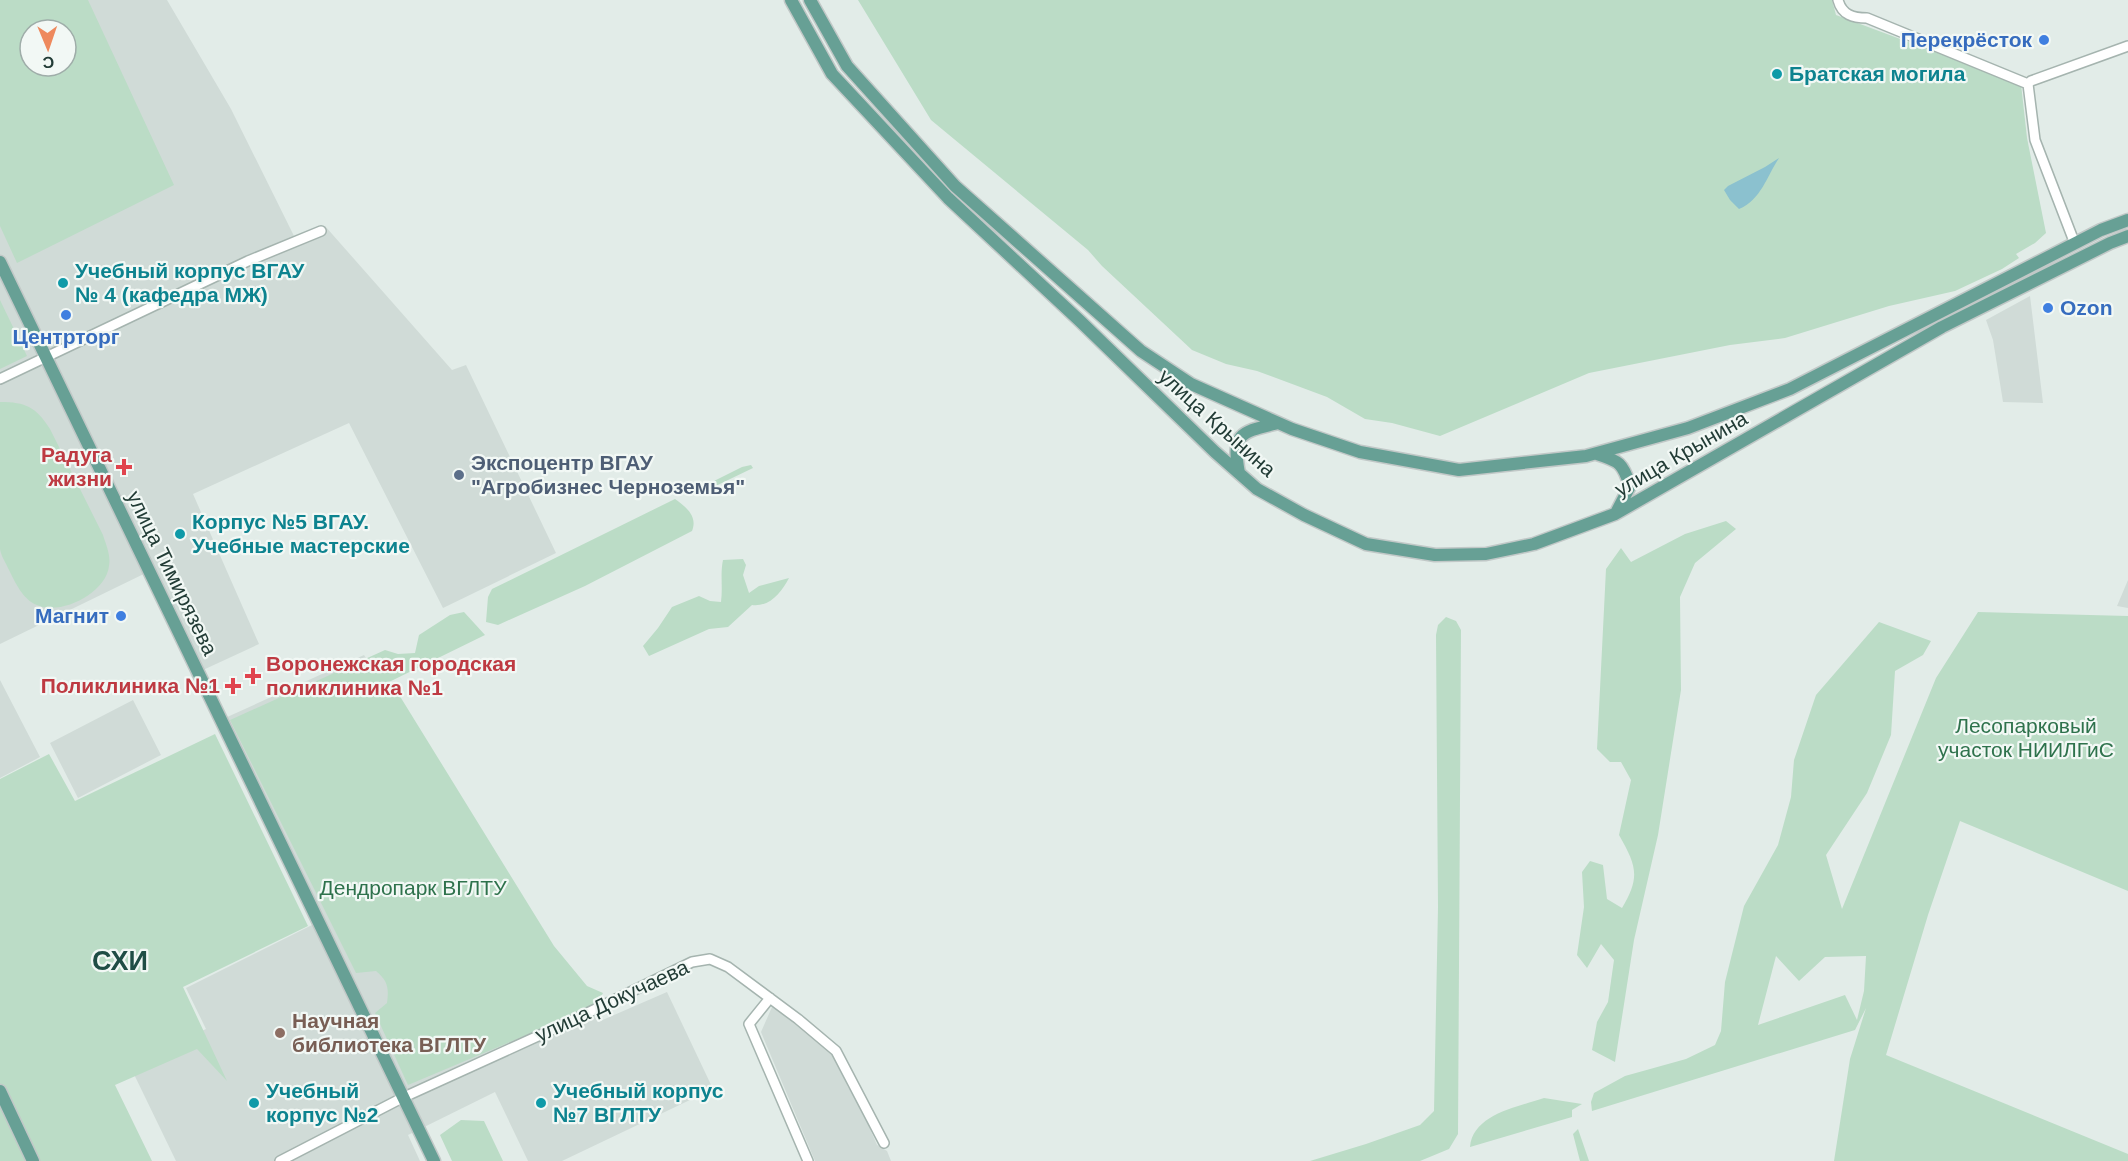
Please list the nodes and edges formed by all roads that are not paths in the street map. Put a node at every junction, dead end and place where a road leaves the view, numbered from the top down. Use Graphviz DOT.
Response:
graph roads {
  1 [pos="791,0"];
  2 [pos="810,0"];
  3 [pos="1838,0"];
  4 [pos="2128,46"];
  5 [pos="2028,84"];
  6 [pos="2128,220"];
  7 [pos="321,231"];
  8 [pos="2124,239"];
  9 [pos="2075,244"];
  10 [pos="0,262"];
  11 [pos="46,357"];
  12 [pos="0,379"];
  13 [pos="1278,423"];
  14 [pos="1595,453"];
  15 [pos="1239,473"];
  16 [pos="1615,514"];
  17 [pos="770,998"];
  18 [pos="0,1091"];
  19 [pos="402,1098"];
  20 [pos="884,1143"];
  21 [pos="33,1161"];
  22 [pos="280,1161"];
  23 [pos="434,1161"];
  24 [pos="808,1161"];
  1 -- 15 [label="main road, улица Крынина"];
  2 -- 13 [label="main road, улица Крынина"];
  3 -- 5 [label="street"];
  4 -- 5 [label="street"];
  5 -- 9 [label="street"];
  6 -- 9 [label="main road, улица Крынина"];
  7 -- 11 [label="street"];
  8 -- 16 [label="main road, улица Крынина"];
  9 -- 14 [label="main road, улица Крынина"];
  10 -- 11 [label="main road, улица Тимирязева"];
  11 -- 12 [label="street"];
  11 -- 19 [label="main road, улица Тимирязева"];
  13 -- 14 [label="main road, улица Крынина"];
  13 -- 15 [label="main road"];
  14 -- 16 [label="main road"];
  15 -- 16 [label="main road, улица Крынина"];
  17 -- 19 [label="street, улица Докучаева"];
  17 -- 20 [label="street, улица Докучаева"];
  17 -- 24 [label="street"];
  18 -- 21 [label="main road"];
  19 -- 22 [label="street, улица Докучаева"];
  19 -- 23 [label="main road, улица Тимирязева"];
}
